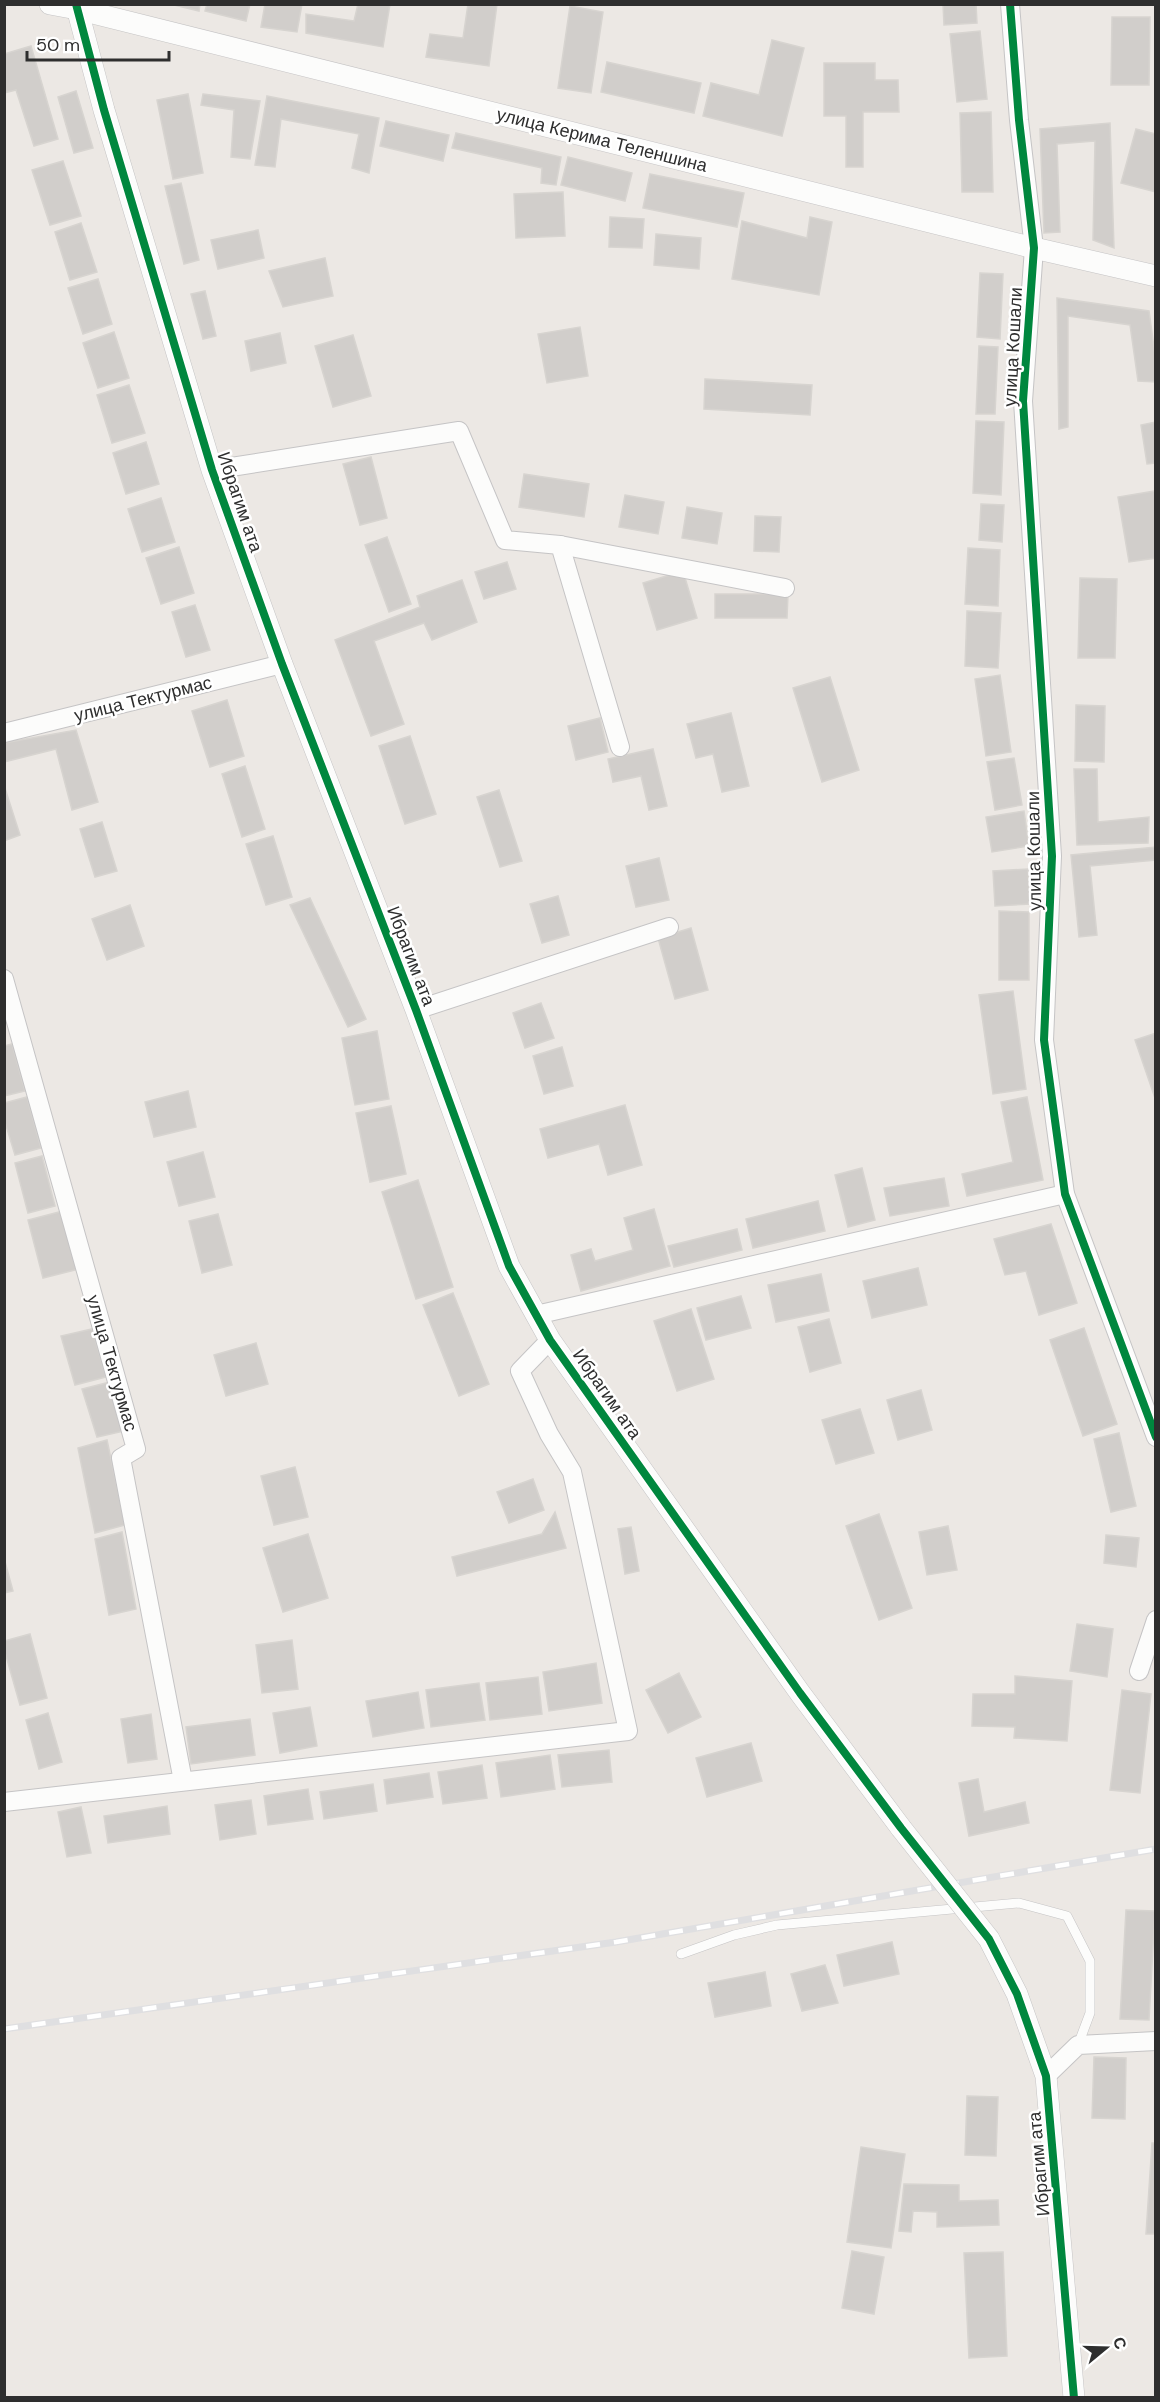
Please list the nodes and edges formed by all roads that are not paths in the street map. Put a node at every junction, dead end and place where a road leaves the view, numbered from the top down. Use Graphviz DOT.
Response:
graph roads {
  1 [pos="50,4"];
  2 [pos="1010,4"];
  3 [pos="76,7"];
  4 [pos="1034,248"];
  5 [pos="1155,276"];
  6 [pos="212,470"];
  7 [pos="560,544"];
  8 [pos="785,588"];
  9 [pos="282,664"];
  10 [pos="4,733"];
  11 [pos="620,747"];
  12 [pos="669,927"];
  13 [pos="4,979"];
  14 [pos="416,1010"];
  15 [pos="1065,1194"];
  16 [pos="536,1316"];
  17 [pos="550,1340"];
  18 [pos="1155,1437"];
  19 [pos="1155,1620"];
  20 [pos="1139,1671"];
  21 [pos="183,1781"];
  22 [pos="4,1802"];
  23 [pos="681,1954"];
  24 [pos="1155,2041"];
  25 [pos="1078,2045"];
  26 [pos="1046,2076"];
  27 [pos="1074,2397"];
  1 -- 3 [label="street, улица Керима Теленшина"];
  2 -- 4 [label="street, улица Кошали"];
  3 -- 4 [label="street, улица Керима Теленшина"];
  3 -- 6 [label="street, Ибрагим ата"];
  4 -- 5 [label="street, улица Керима Теленшина"];
  4 -- 15 [label="street, улица Кошали"];
  6 -- 7 [label="street"];
  6 -- 9 [label="street, Ибрагим ата"];
  7 -- 8 [label="street"];
  7 -- 11 [label="street"];
  9 -- 10 [label="street, улица Тектурмас"];
  9 -- 14 [label="street, Ибрагим ата"];
  12 -- 14 [label="street"];
  13 -- 21 [label="street, улица Тектурмас"];
  14 -- 16 [label="street, Ибрагим ата"];
  15 -- 16 [label="street"];
  15 -- 18 [label="street, улица Кошали"];
  16 -- 17 [label="street, Ибрагим ата"];
  17 -- 21 [label="street"];
  17 -- 26 [label="street, Ибрагим ата, bridge"];
  19 -- 20 [label="street"];
  21 -- 22 [label="street"];
  23 -- 25 [label="lane"];
  24 -- 25 [label="street"];
  25 -- 26 [label="street"];
  26 -- 27 [label="street, Ибрагим ата"];
}
